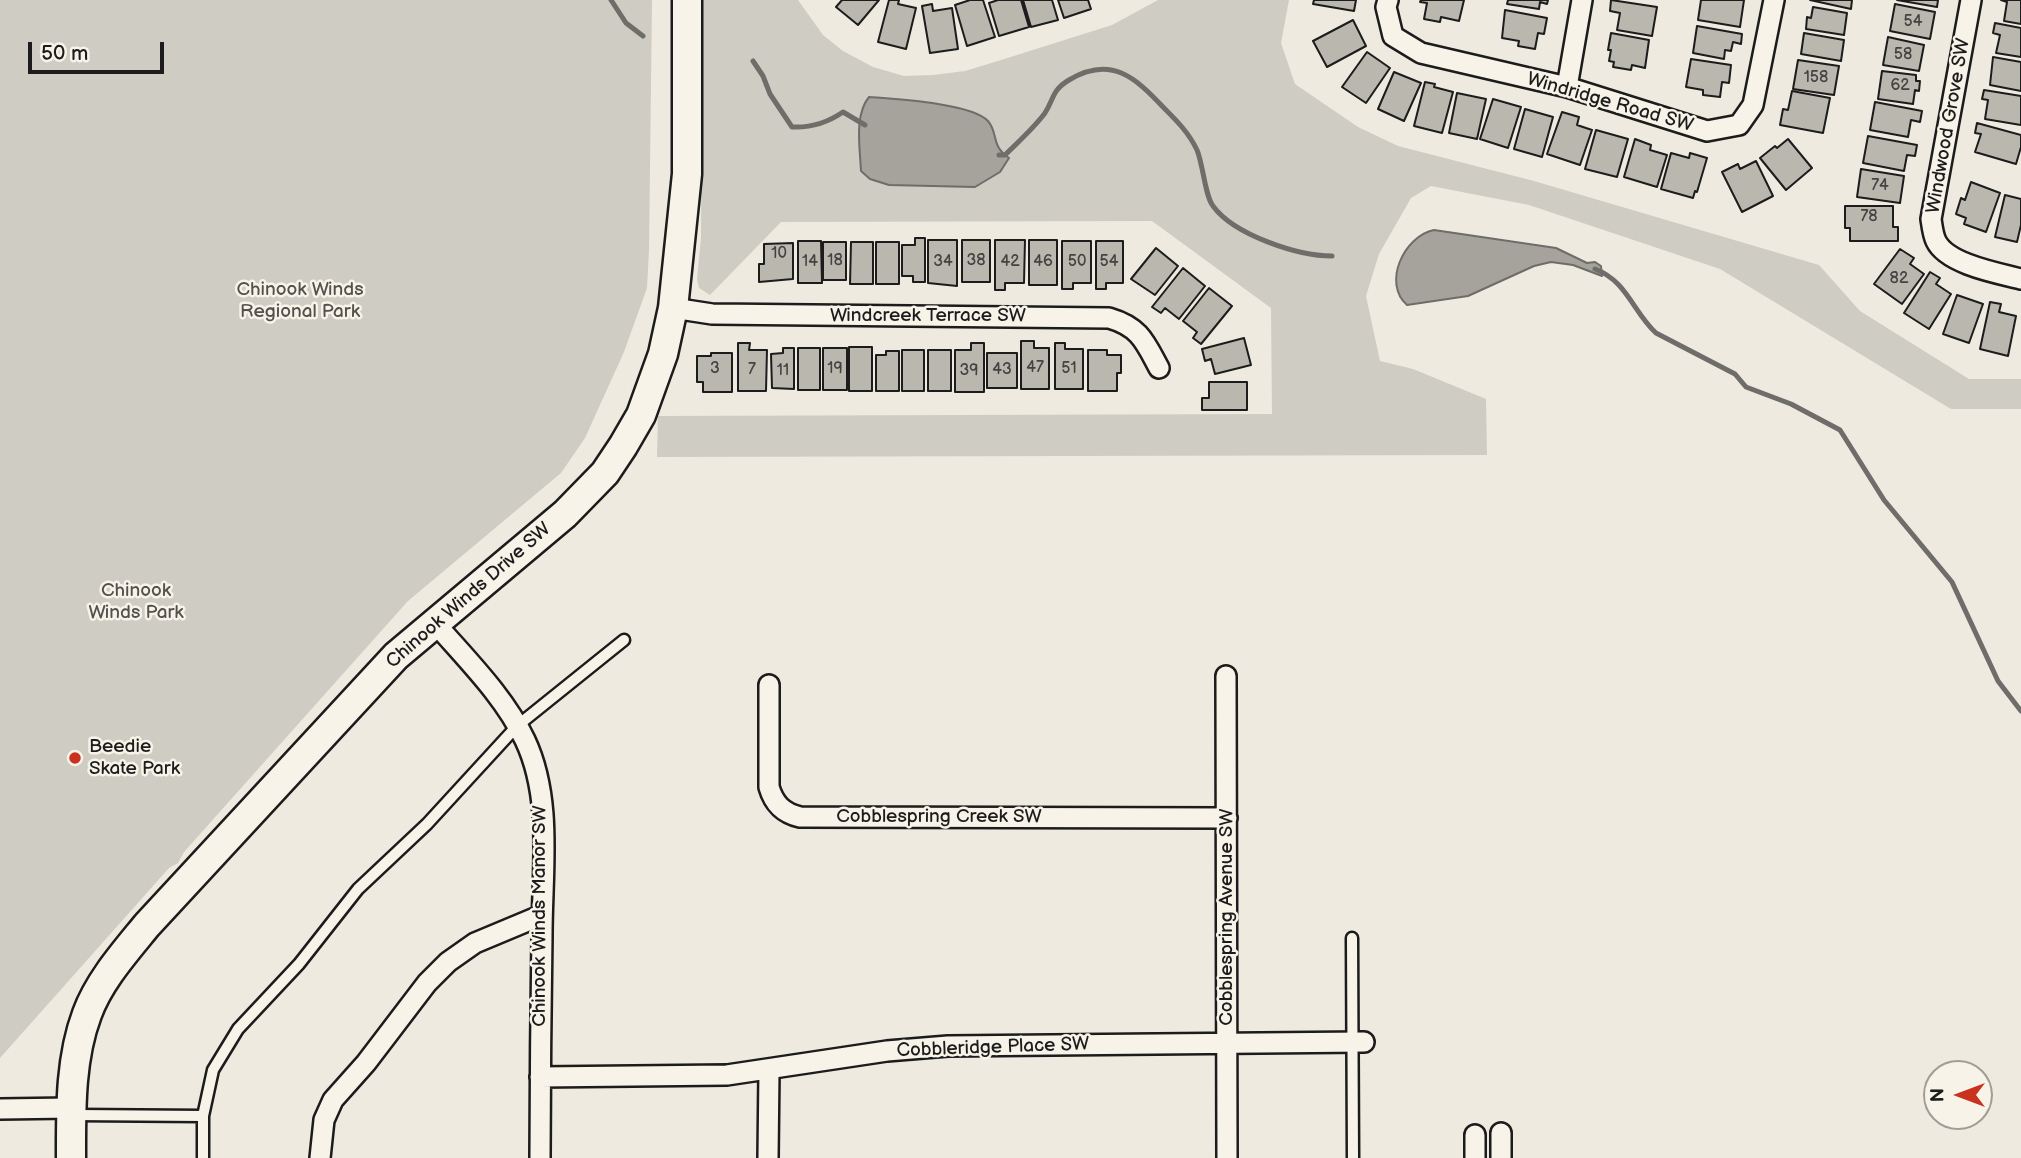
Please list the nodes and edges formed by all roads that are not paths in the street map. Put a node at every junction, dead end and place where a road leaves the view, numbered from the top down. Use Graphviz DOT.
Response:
graph roads {
  1 [pos="687,0"];
  2 [pos="1388,0"];
  3 [pos="1583,0"];
  4 [pos="1774,0"];
  5 [pos="1971,0"];
  6 [pos="1567,87"];
  7 [pos="2021,279"];
  8 [pos="674,308"];
  9 [pos="1159,368"];
  10 [pos="435,622"];
  11 [pos="624,640"];
  12 [pos="1226,676"];
  13 [pos="769,685"];
  14 [pos="517,726"];
  15 [pos="1227,818"];
  16 [pos="542,915"];
  17 [pos="1352,938"];
  18 [pos="1358,1042"];
  19 [pos="1227,1043"];
  20 [pos="769,1070"];
  21 [pos="540,1077"];
  22 [pos="0,1109"];
  23 [pos="71,1112"];
  24 [pos="204,1115"];
  25 [pos="1501,1133"];
  26 [pos="1475,1135"];
  27 [pos="71,1158"];
  28 [pos="204,1158"];
  29 [pos="320,1158"];
  30 [pos="540,1158"];
  31 [pos="768,1158"];
  32 [pos="1227,1158"];
  33 [pos="1353,1158"];
  34 [pos="1475,1158"];
  35 [pos="1501,1158"];
  1 -- 8 [label="street, Chinook Winds Drive SW"];
  2 -- 6 [label="street, Windridge Road SW"];
  3 -- 6 [label="street"];
  4 -- 6 [label="street, Windridge Road SW"];
  5 -- 7 [label="street, Windwood Grove SW"];
  8 -- 9 [label="street, Windcreek Terrace SW"];
  8 -- 10 [label="street, Chinook Winds Drive SW"];
  10 -- 14 [label="street, Chinook Winds Manor SW"];
  10 -- 23 [label="street, Chinook Winds Drive SW"];
  11 -- 14 [label="lane"];
  12 -- 15 [label="street, Cobblespring Avenue SW"];
  13 -- 15 [label="street, Cobblespring Creek SW"];
  14 -- 16 [label="street, Chinook Winds Manor SW"];
  14 -- 24 [label="lane"];
  15 -- 19 [label="street, Cobblespring Avenue SW"];
  16 -- 21 [label="street, Chinook Winds Manor SW"];
  16 -- 29 [label="street"];
  17 -- 18 [label="lane"];
  18 -- 19 [label="street, Cobbleridge Place SW"];
  18 -- 33 [label="lane"];
  19 -- 20 [label="street, Cobbleridge Place SW"];
  19 -- 32 [label="street, Cobblespring Avenue SW"];
  20 -- 21 [label="street, Cobbleridge Place SW"];
  20 -- 31 [label="street"];
  21 -- 30 [label="street, Chinook Winds Manor SW"];
  22 -- 23 [label="street"];
  23 -- 24 [label="lane"];
  23 -- 27 [label="street, Chinook Winds Drive SW"];
  24 -- 28 [label="lane"];
  25 -- 35 [label="street"];
  26 -- 34 [label="street"];
}
